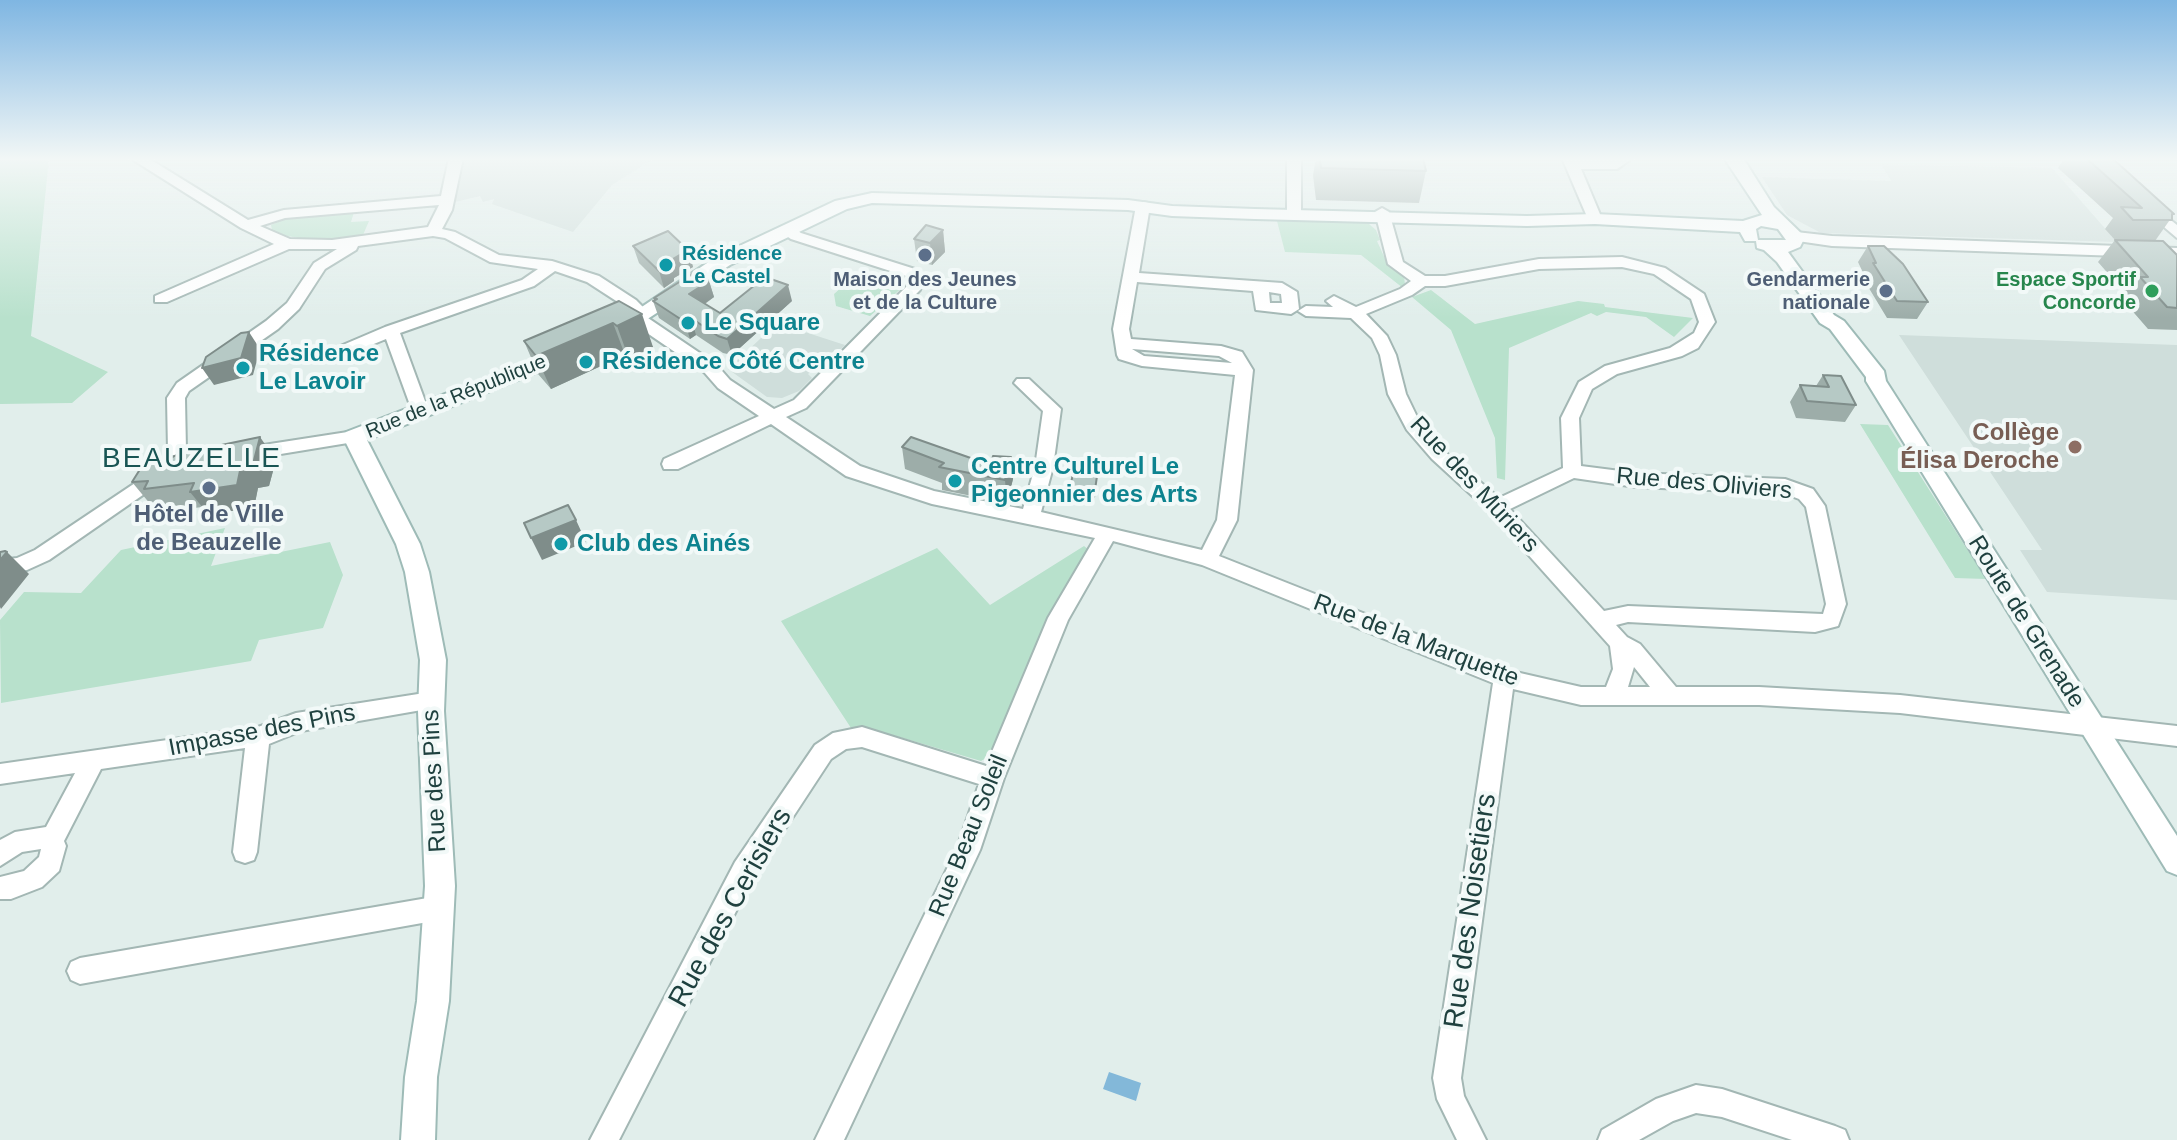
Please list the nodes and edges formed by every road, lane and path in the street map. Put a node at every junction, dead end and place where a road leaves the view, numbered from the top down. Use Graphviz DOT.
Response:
graph roads {
  1 [pos="224,211"];
  2 [pos="316,211"];
  3 [pos="444,211"];
  4 [pos="828,211"];
  5 [pos="1142,211"];
  6 [pos="1296,211"];
  7 [pos="1592,211"];
  8 [pos="1752,211"];
  9 [pos="1768,211"];
  10 [pos="2153,211"];
  11 [pos="1383,217"];
  12 [pos="1595,219"];
  13 [pos="1779,223"];
  14 [pos="246,225"];
  15 [pos="787,230"];
  16 [pos="433,231"];
  17 [pos="1756,233"];
  18 [pos="2177,233"];
  19 [pos="364,240"];
  20 [pos="1794,241"];
  21 [pos="287,244"];
  22 [pos="2177,253"];
  23 [pos="319,266"];
  24 [pos="552,266"];
  25 [pos="1130,277"];
  26 [pos="1421,281"];
  27 [pos="1261,287"];
  28 [pos="161,299"];
  29 [pos="1334,301"];
  30 [pos="1306,311"];
  31 [pos="1355,313"];
  32 [pos="640,316"];
  33 [pos="1837,325"];
  34 [pos="391,331"];
  35 [pos="599,339"];
  36 [pos="577,348"];
  37 [pos="330,357"];
  38 [pos="1023,383"];
  39 [pos="420,412"];
  40 [pos="773,419"];
  41 [pos="354,437"];
  42 [pos="177,451"];
  43 [pos="197,456"];
  44 [pos="229,456"];
  45 [pos="671,464"];
  46 [pos="1572,471"];
  47 [pos="1497,507"];
  48 [pos="1030,517"];
  49 [pos="1108,533"];
  50 [pos="1207,559"];
  51 [pos="0,568"];
  52 [pos="1599,620"];
  53 [pos="1620,643"];
  54 [pos="1504,678"];
  55 [pos="1621,698"];
  56 [pos="1672,698"];
  57 [pos="431,701"];
  58 [pos="2090,725"];
  59 [pos="2177,736"];
  60 [pos="258,737"];
  61 [pos="94,760"];
  62 [pos="0,774"];
  63 [pos="992,778"];
  64 [pos="51,841"];
  65 [pos="245,852"];
  66 [pos="0,855"];
  67 [pos="2177,862"];
  68 [pos="0,888"];
  69 [pos="439,908"];
  70 [pos="80,971"];
  71 [pos="418,1140"];
  72 [pos="604,1140"];
  73 [pos="829,1140"];
  74 [pos="1472,1140"];
  75 [pos="1612,1140"];
  76 [pos="1835,1140"];
  1 -- 14 [label="street"];
  2 -- 14 [label="street"];
  3 -- 16 [label="street"];
  4 -- 15 [label="street"];
  5 -- 25 [label="street"];
  6 -- 11 [label="street"];
  7 -- 12 [label="street"];
  8 -- 17 [label="street, Route de Grenade"];
  9 -- 13 [label="street"];
  10 -- 18 [label="street"];
  11 -- 12 [label="street"];
  11 -- 26 [label="street"];
  12 -- 17 [label="street"];
  13 -- 17 [label="street"];
  13 -- 20 [label="street"];
  14 -- 21 [label="street"];
  15 -- 32 [label="street"];
  15 -- 40 [label="street"];
  16 -- 19 [label="street"];
  16 -- 24 [label="street, Rue de la Marquette"];
  17 -- 20 [label="street"];
  17 -- 33 [label="street, Route de Grenade"];
  19 -- 21 [label="street"];
  19 -- 23 [label="street"];
  20 -- 22 [label="street"];
  20 -- 33 [label="street, Route de Grenade"];
  21 -- 23 [label="street"];
  21 -- 28 [label="street"];
  23 -- 42 [label="street"];
  24 -- 32 [label="street, Rue de la Marquette"];
  24 -- 34 [label="street"];
  25 -- 27 [label="street"];
  25 -- 50 [label="street"];
  26 -- 31 [label="street"];
  26 -- 46 [label="street"];
  29 -- 31 [label="street, Rue des Mûriers"];
  30 -- 31 [label="street"];
  31 -- 47 [label="street, Rue des Mûriers"];
  32 -- 35 [label="street"];
  32 -- 40 [label="street, Rue de la Marquette"];
  33 -- 58 [label="street, Route de Grenade"];
  34 -- 37 [label="street"];
  34 -- 39 [label="street"];
  36 -- 39 [label="street, Rue de la République"];
  38 -- 48 [label="street"];
  39 -- 41 [label="street, Rue de la République"];
  40 -- 45 [label="street"];
  40 -- 48 [label="street, Rue de la Marquette"];
  41 -- 44 [label="street"];
  41 -- 57 [label="street, Rue des Pins"];
  42 -- 43 [label="street"];
  42 -- 51 [label="street"];
  46 -- 47 [label="street"];
  46 -- 52 [label="street, Rue des Oliviers"];
  47 -- 52 [label="street, Rue des Mûriers"];
  48 -- 49 [label="street, Rue de la Marquette"];
  49 -- 50 [label="street, Rue de la Marquette"];
  49 -- 63 [label="street, Rue Beau Soleil"];
  50 -- 54 [label="street, Rue de la Marquette"];
  52 -- 53 [label="street, Rue des Mûriers"];
  53 -- 55 [label="street"];
  53 -- 56 [label="street, Rue des Mûriers"];
  54 -- 55 [label="street, Rue de la Marquette"];
  54 -- 74 [label="street, Rue des Noisetiers"];
  55 -- 56 [label="street, Rue de la Marquette"];
  56 -- 58 [label="street, Rue de la Marquette"];
  57 -- 60 [label="street, Impasse des Pins"];
  57 -- 69 [label="street, Rue des Pins"];
  58 -- 59 [label="street, Rue de la Marquette"];
  58 -- 67 [label="street, Route de Grenade"];
  60 -- 61 [label="street, Impasse des Pins"];
  60 -- 65 [label="street"];
  61 -- 62 [label="street, Impasse des Pins"];
  61 -- 64 [label="street"];
  63 -- 72 [label="street, Rue des Cerisiers"];
  63 -- 73 [label="street, Rue Beau Soleil"];
  64 -- 66 [label="street"];
  64 -- 68 [label="street"];
  69 -- 70 [label="street"];
  69 -- 71 [label="street, Rue des Pins"];
  75 -- 76 [label="street"];
}
